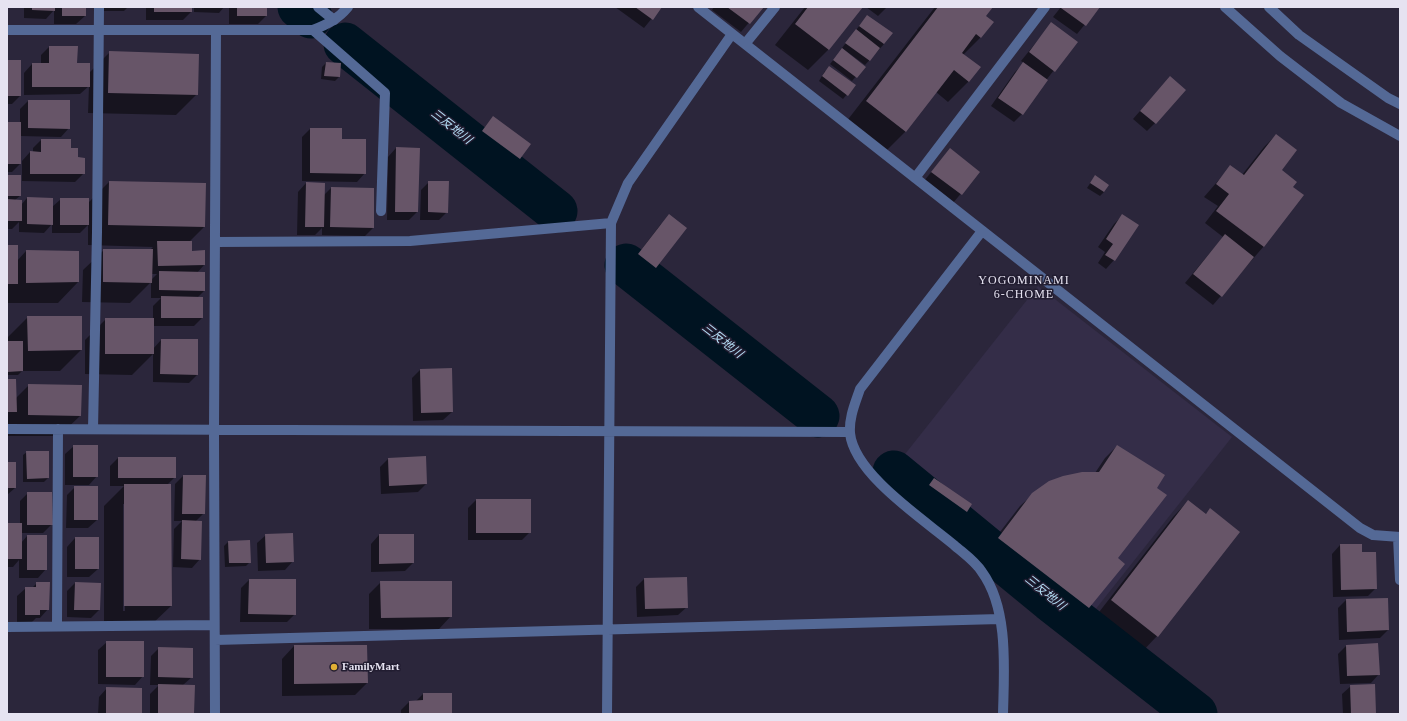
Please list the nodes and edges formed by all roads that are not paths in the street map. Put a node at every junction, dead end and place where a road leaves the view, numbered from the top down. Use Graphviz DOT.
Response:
graph roads {
  1 [pos="99,7"];
  2 [pos="318,7"];
  3 [pos="348,7"];
  4 [pos="698,7"];
  5 [pos="775,7"];
  6 [pos="1045,7"];
  7 [pos="1225,7"];
  8 [pos="1269,7"];
  9 [pos="334,20"];
  10 [pos="98,29"];
  11 [pos="7,30"];
  12 [pos="216,30"];
  13 [pos="313,30"];
  14 [pos="732,34"];
  15 [pos="746,44"];
  16 [pos="1400,104"];
  17 [pos="1400,136"];
  18 [pos="915,178"];
  19 [pos="381,211"];
  20 [pos="611,223"];
  21 [pos="982,231"];
  22 [pos="215,242"];
  23 [pos="7,429"];
  24 [pos="58,429"];
  25 [pos="93,429"];
  26 [pos="214,430"];
  27 [pos="608,431"];
  28 [pos="850,432"];
  29 [pos="1399,537"];
  30 [pos="1400,580"];
  31 [pos="1000,619"];
  32 [pos="58,625"];
  33 [pos="214,625"];
  34 [pos="7,627"];
  35 [pos="607,628"];
  36 [pos="215,640"];
  37 [pos="216,714"];
  38 [pos="607,714"];
  39 [pos="1003,714"];
  1 -- 10 [label="street"];
  2 -- 9 [label="street"];
  3 -- 9 [label="street"];
  4 -- 14 [label="street"];
  5 -- 15 [label="street"];
  6 -- 18 [label="street"];
  7 -- 17 [label="street"];
  8 -- 16 [label="street"];
  9 -- 13 [label="street"];
  10 -- 11 [label="street"];
  10 -- 12 [label="street"];
  10 -- 25 [label="street"];
  12 -- 13 [label="street"];
  12 -- 22 [label="street"];
  13 -- 19 [label="street"];
  14 -- 15 [label="street"];
  14 -- 20 [label="street"];
  15 -- 18 [label="street"];
  18 -- 21 [label="street"];
  20 -- 22 [label="street"];
  20 -- 27 [label="street"];
  21 -- 28 [label="street"];
  21 -- 29 [label="street"];
  22 -- 26 [label="street"];
  23 -- 24 [label="street"];
  24 -- 25 [label="street"];
  24 -- 32 [label="street"];
  25 -- 26 [label="street"];
  26 -- 27 [label="street"];
  26 -- 33 [label="street"];
  27 -- 28 [label="street"];
  27 -- 35 [label="street"];
  28 -- 31 [label="street"];
  29 -- 30 [label="street"];
  31 -- 35 [label="street"];
  31 -- 39 [label="street"];
  32 -- 33 [label="street"];
  32 -- 34 [label="street"];
  33 -- 36 [label="street"];
  35 -- 36 [label="street"];
  35 -- 38 [label="street"];
  36 -- 37 [label="street"];
}
